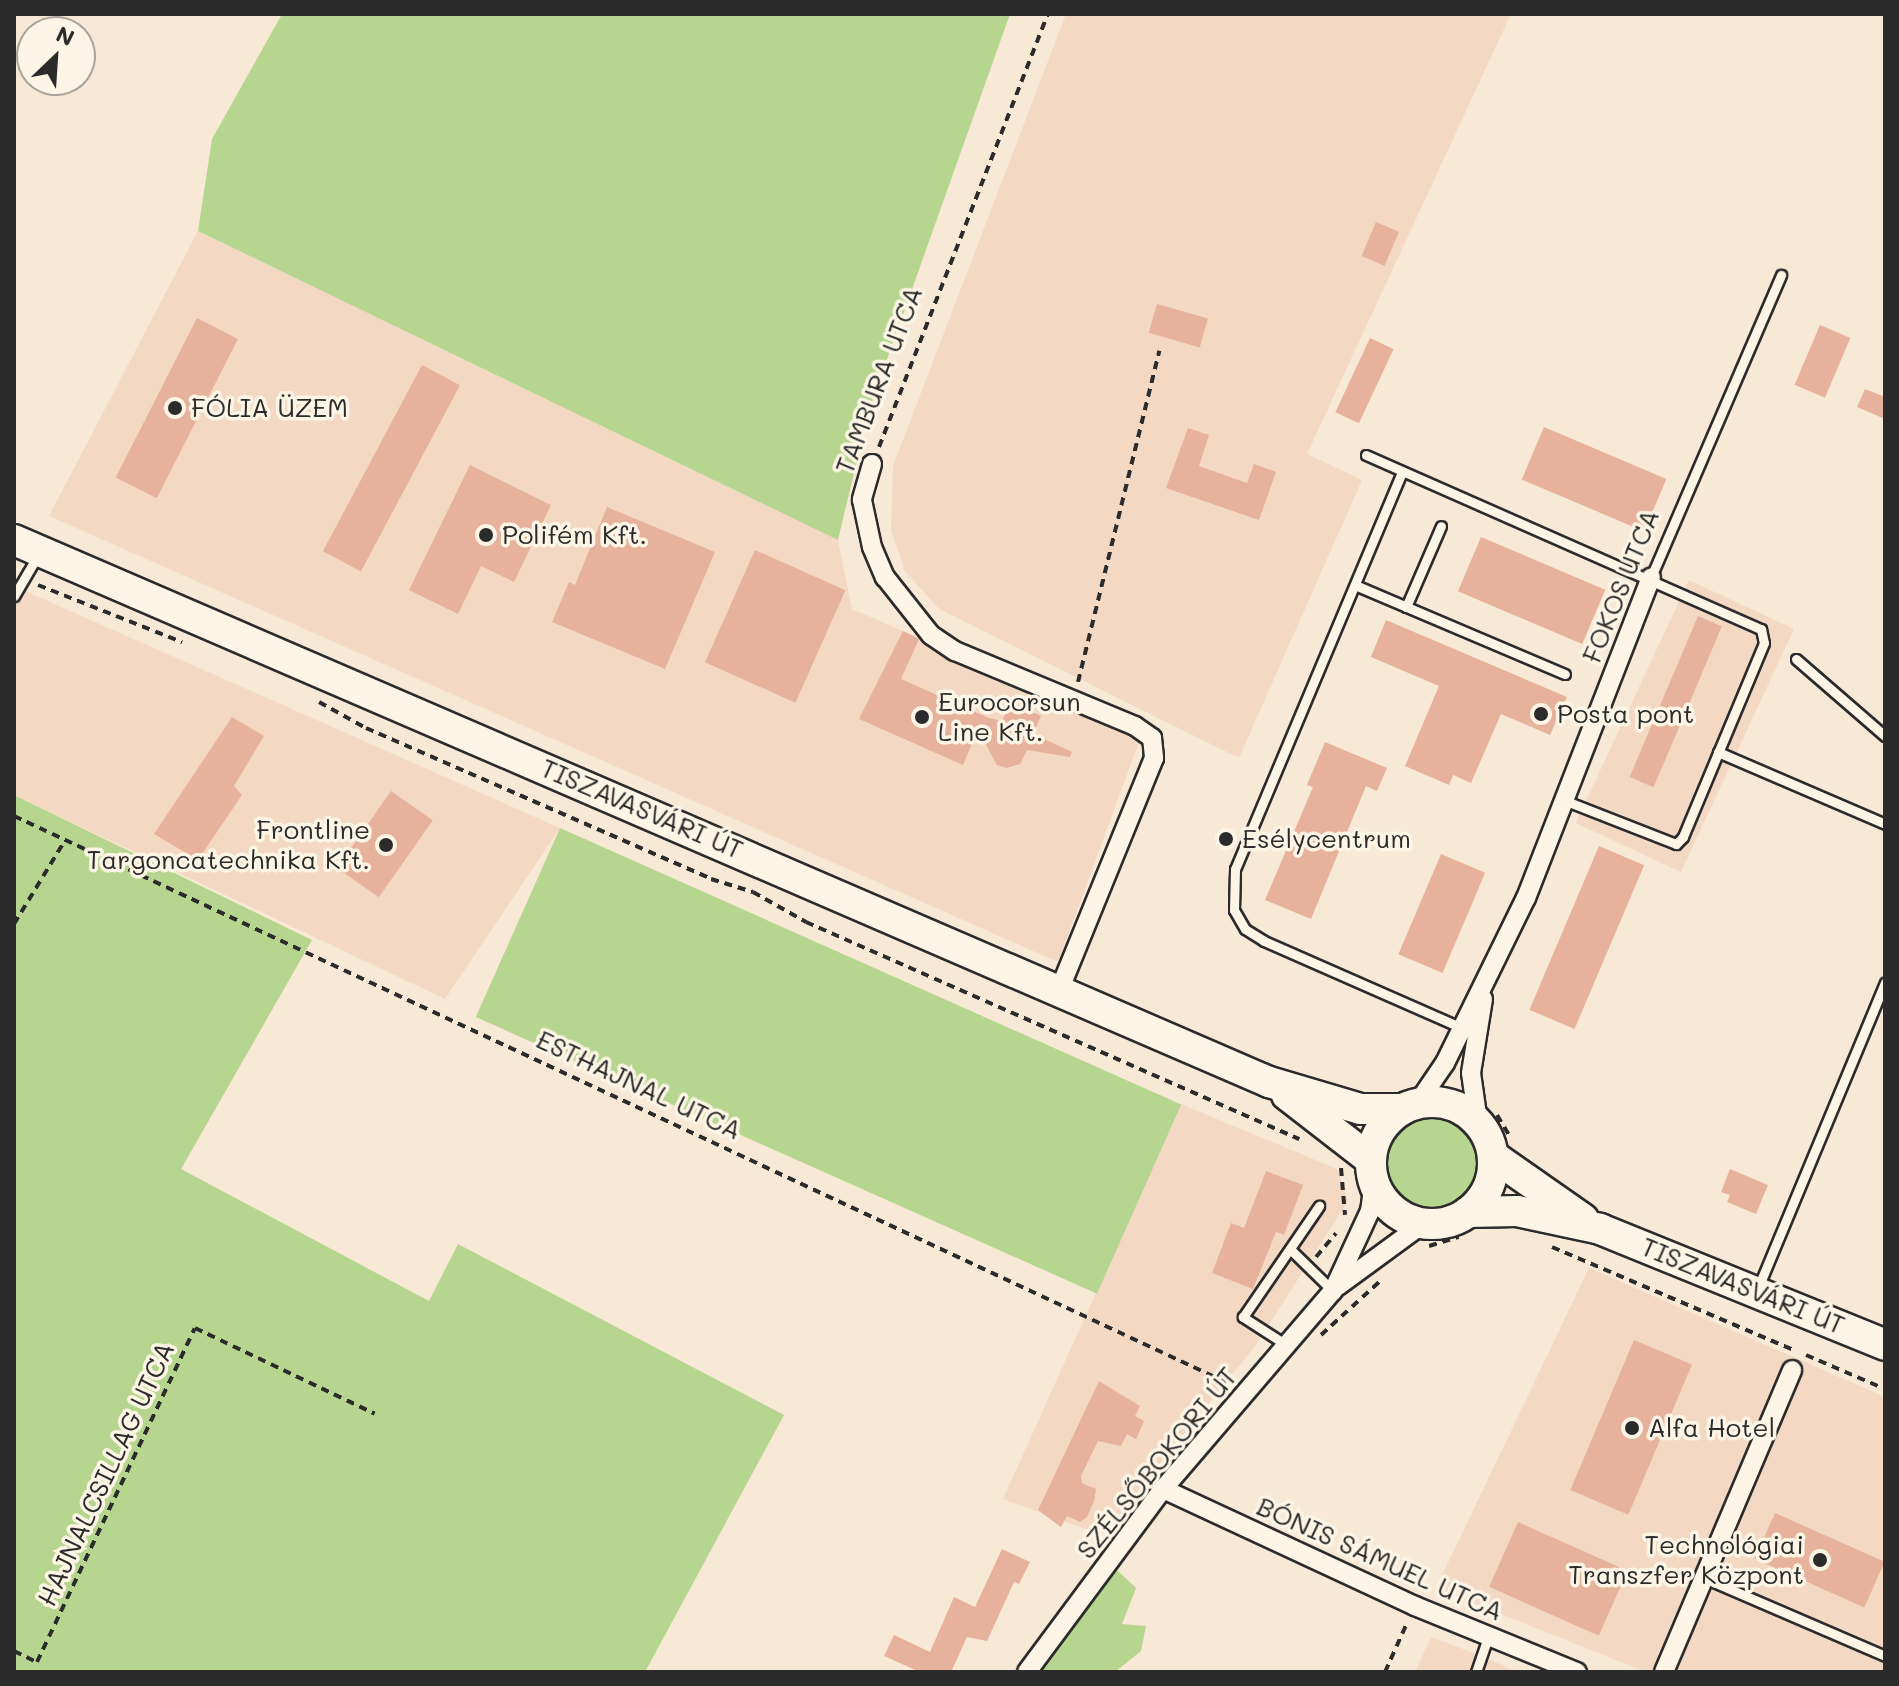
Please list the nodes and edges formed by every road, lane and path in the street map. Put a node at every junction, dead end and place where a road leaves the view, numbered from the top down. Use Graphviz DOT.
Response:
graph roads {
  1 [pos="1048,14"];
  2 [pos="1781,275"];
  3 [pos="1159,351"];
  4 [pos="1366,455"];
  5 [pos="872,464"];
  6 [pos="1402,472"];
  7 [pos="1441,526"];
  8 [pos="27,546"];
  9 [pos="1651,577"];
  10 [pos="27,581"];
  11 [pos="1355,585"];
  12 [pos="14,596"];
  13 [pos="1406,607"];
  14 [pos="195,647"];
  15 [pos="1796,659"];
  16 [pos="1565,674"];
  17 [pos="316,700"];
  18 [pos="1074,700"];
  19 [pos="1885,736"];
  20 [pos="1718,752"];
  21 [pos="1564,800"];
  22 [pos="14,816"];
  23 [pos="1885,824"];
  24 [pos="64,842"];
  25 [pos="14,924"];
  26 [pos="1885,983"];
  27 [pos="1060,988"];
  28 [pos="1470,1031"];
  29 [pos="1269,1082"];
  30 [pos="1410,1106"];
  31 [pos="1478,1122"];
  32 [pos="1312,1145"];
  33 [pos="1493,1156"];
  34 [pos="1336,1157"];
  35 [pos="1372,1170"];
  36 [pos="1319,1206"];
  37 [pos="1469,1222"];
  38 [pos="1600,1229"];
  39 [pos="1362,1233"];
  40 [pos="1422,1237"];
  41 [pos="1548,1245"];
  42 [pos="1290,1249"];
  43 [pos="1394,1256"];
  44 [pos="1757,1290"];
  45 [pos="1333,1291"];
  46 [pos="1885,1345"];
  47 [pos="1288,1346"];
  48 [pos="1792,1370"];
  49 [pos="1885,1389"];
  50 [pos="1247,1391"];
  51 [pos="375,1414"];
  52 [pos="1163,1489"];
  53 [pos="1704,1578"];
  54 [pos="1415,1606"];
  55 [pos="1488,1637"];
  56 [pos="14,1651"];
  57 [pos="1885,1656"];
  58 [pos="1027,1672"];
  59 [pos="1385,1672"];
  60 [pos="1476,1672"];
  61 [pos="1577,1672"];
  62 [pos="1664,1672"];
  1 -- 5 [label="path, TAMBURA UTCA"];
  2 -- 9 [label="lane, FOKOS UTCA"];
  3 -- 18 [label="path"];
  4 -- 6 [label="lane"];
  5 -- 18 [label="street, TAMBURA UTCA"];
  6 -- 9 [label="lane"];
  6 -- 11 [label="lane"];
  7 -- 13 [label="lane"];
  8 -- 10 [label="lane"];
  8 -- 27 [label="main road, TISZAVASVÁRI ÚT"];
  9 -- 20 [label="lane"];
  9 -- 21 [label="street, FOKOS UTCA"];
  10 -- 12 [label="lane"];
  10 -- 14 [label="path"];
  11 -- 13 [label="lane"];
  11 -- 28 [label="lane"];
  13 -- 16 [label="lane"];
  15 -- 19 [label="lane"];
  17 -- 32 [label="path"];
  18 -- 27 [label="street, TAMBURA UTCA"];
  20 -- 21 [label="lane"];
  20 -- 23 [label="lane"];
  21 -- 28 [label="street, FOKOS UTCA"];
  22 -- 24 [label="path, ESTHAJNAL UTCA"];
  24 -- 25 [label="path"];
  24 -- 50 [label="path, ESTHAJNAL UTCA"];
  26 -- 44 [label="lane"];
  27 -- 29 [label="main road, TISZAVASVÁRI ÚT"];
  28 -- 30 [label="street, FOKOS UTCA"];
  28 -- 31 [label="street"];
  29 -- 30 [label="main road"];
  29 -- 35 [label="main road"];
  30 -- 31 [label="main road"];
  30 -- 35 [label="main road"];
  31 -- 33 [label="main road"];
  33 -- 37 [label="main road"];
  33 -- 38 [label="main road"];
  34 -- 39 [label="path"];
  35 -- 39 [label="street"];
  35 -- 40 [label="main road"];
  36 -- 42 [label="lane"];
  37 -- 38 [label="main road"];
  37 -- 40 [label="path"];
  37 -- 40 [label="main road"];
  38 -- 44 [label="main road, TISZAVASVÁRI ÚT"];
  39 -- 45 [label="street"];
  40 -- 43 [label="street"];
  41 -- 49 [label="path"];
  42 -- 45 [label="lane"];
  42 -- 47 [label="lane"];
  43 -- 45 [label="street"];
  43 -- 47 [label="path"];
  44 -- 46 [label="main road, TISZAVASVÁRI ÚT"];
  45 -- 47 [label="street, SZÉLSŐBOKORI ÚT"];
  47 -- 50 [label="street, SZÉLSŐBOKORI ÚT"];
  48 -- 53 [label="street"];
  50 -- 52 [label="street, SZÉLSŐBOKORI ÚT"];
  51 -- 56 [label="path, HAJNALCSILLAG UTCA"];
  52 -- 54 [label="street, BÓNIS SÁMUEL UTCA"];
  52 -- 58 [label="street, SZÉLSŐBOKORI ÚT"];
  53 -- 57 [label="lane"];
  53 -- 62 [label="street"];
  54 -- 55 [label="street, BÓNIS SÁMUEL UTCA"];
  54 -- 59 [label="path"];
  55 -- 60 [label="lane"];
  55 -- 61 [label="street, BÓNIS SÁMUEL UTCA"];
}
